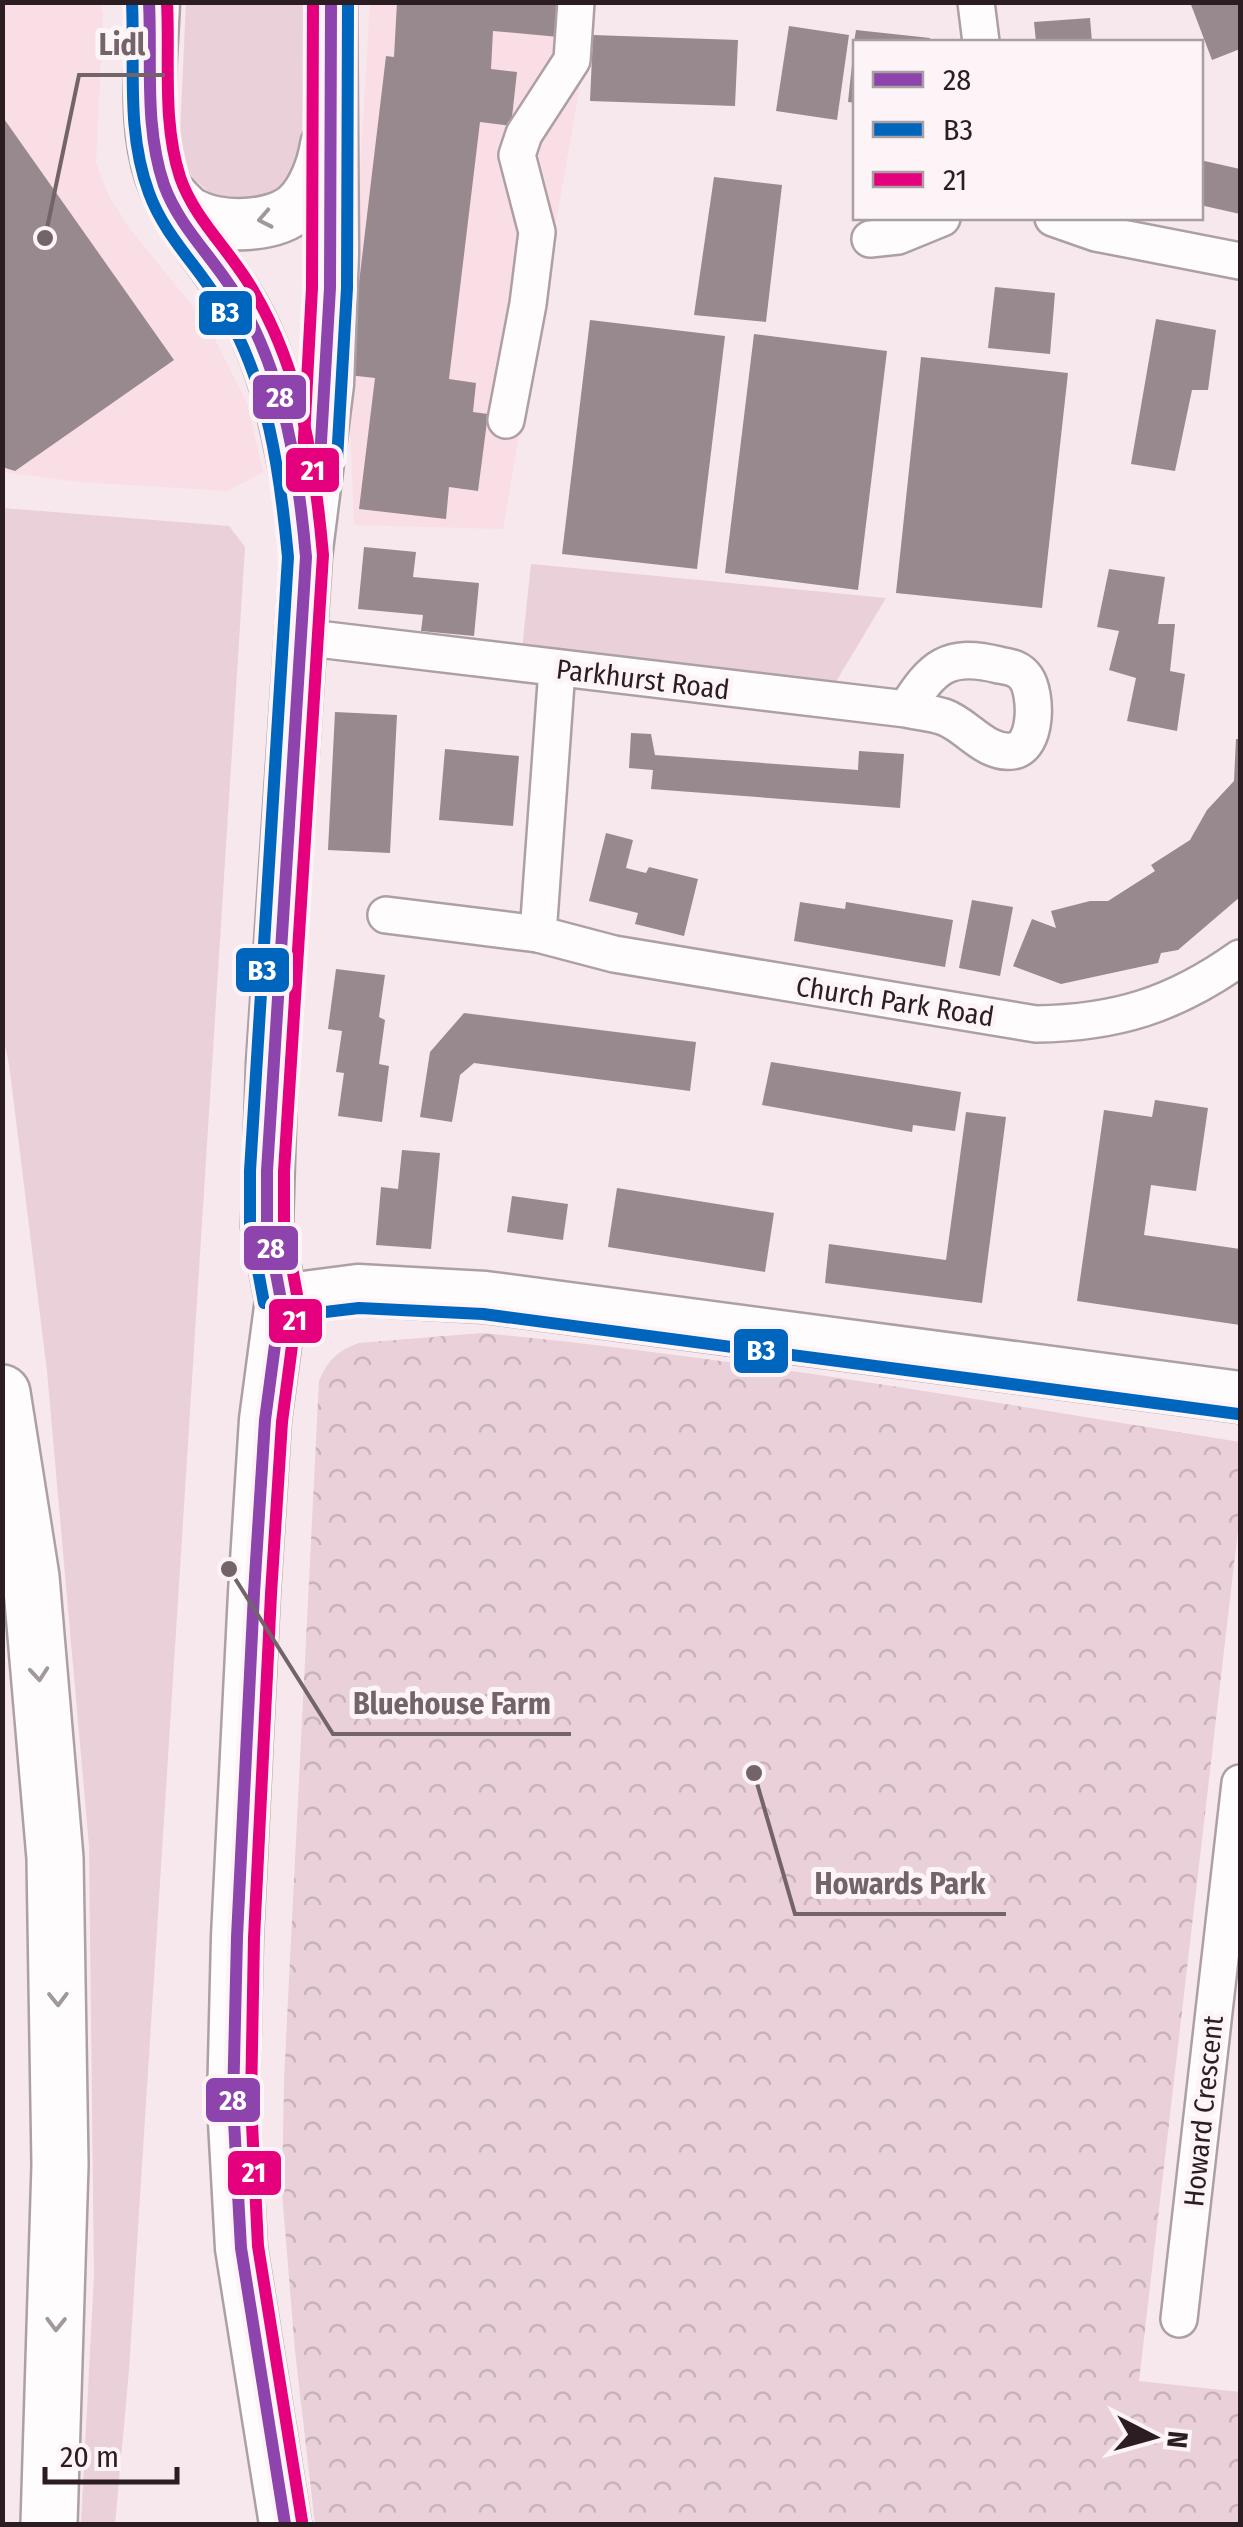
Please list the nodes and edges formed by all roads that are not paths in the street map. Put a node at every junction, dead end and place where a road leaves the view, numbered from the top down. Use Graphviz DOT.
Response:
graph roads {
  1 [pos="154,2"];
  2 [pos="331,2"];
  3 [pos="576,2"];
  4 [pos="976,2"];
  5 [pos="981,40"];
  6 [pos="330,117"];
  7 [pos="166,190"];
  8 [pos="937,220"];
  9 [pos="1059,220"];
  10 [pos="870,240"];
  11 [pos="1240,262"];
  12 [pos="506,420"];
  13 [pos="306,557"];
  14 [pos="301,637"];
  15 [pos="556,669"];
  16 [pos="906,709"];
  17 [pos="386,915"];
  18 [pos="538,934"];
  19 [pos="1240,958"];
  20 [pos="281,1300"];
  21 [pos="2,1394"];
  22 [pos="1240,1396"];
  23 [pos="2,1458"];
  24 [pos="31,1577"];
  25 [pos="1240,1783"];
  26 [pos="1180,2319"];
  27 [pos="48,2524"];
  28 [pos="285,2524"];
  1 -- 7 [label="main road"];
  2 -- 6 [label="main road"];
  3 -- 12 [label="street"];
  4 -- 5 [label="street"];
  6 -- 7 [label="main road, one-way"];
  6 -- 13 [label="main road"];
  7 -- 13 [label="main road"];
  8 -- 10 [label="street"];
  9 -- 11 [label="street"];
  13 -- 14 [label="main road"];
  14 -- 15 [label="street, Parkhurst Road"];
  14 -- 20 [label="main road"];
  15 -- 16 [label="street, Parkhurst Road"];
  15 -- 18 [label="street"];
  16 -- 16 [label="street, Parkhurst Road"];
  17 -- 18 [label="street, Church Park Road"];
  18 -- 19 [label="street, Church Park Road"];
  20 -- 22 [label="main road"];
  20 -- 28 [label="main road"];
  21 -- 24 [label="highway"];
  23 -- 24 [label="highway"];
  24 -- 27 [label="highway, one-way"];
  25 -- 26 [label="street, Howard Crescent"];
}
